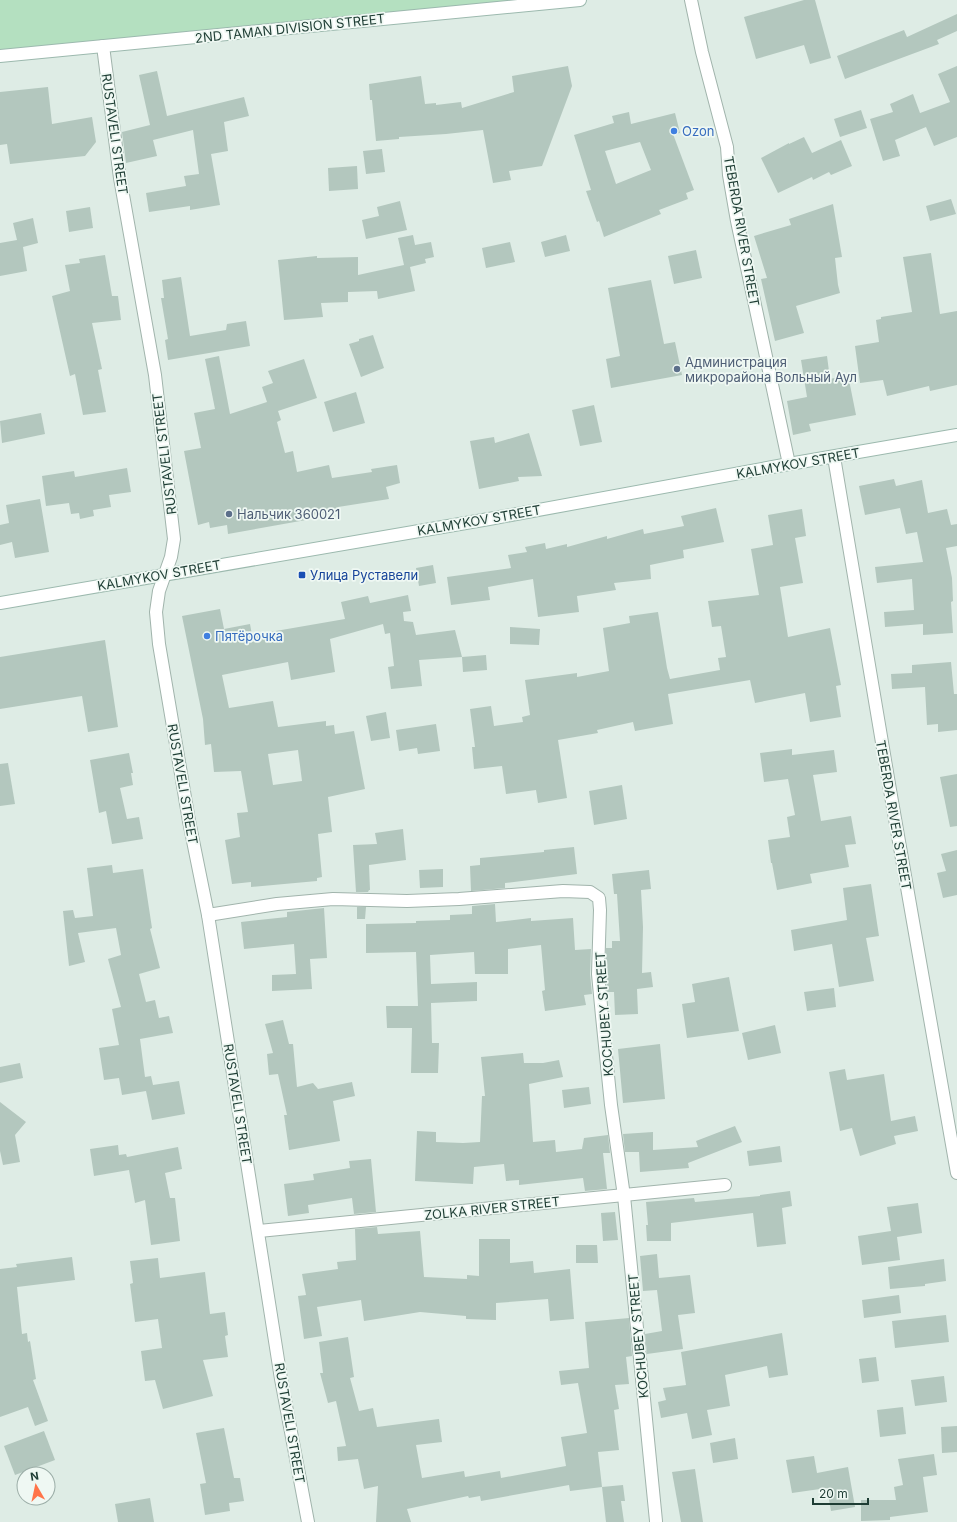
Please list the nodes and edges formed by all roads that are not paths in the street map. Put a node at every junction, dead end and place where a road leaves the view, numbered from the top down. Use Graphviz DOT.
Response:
graph roads {
  1 [pos="580,0"];
  2 [pos="691,0"];
  3 [pos="103,46"];
  4 [pos="0,56"];
  5 [pos="957,435"];
  6 [pos="834,457"];
  7 [pos="790,464"];
  8 [pos="165,574"];
  9 [pos="0,603"];
  10 [pos="208,915"];
  11 [pos="957,1173"];
  12 [pos="725,1185"];
  13 [pos="624,1196"];
  14 [pos="258,1231"];
  15 [pos="656,1521"];
  16 [pos="308,1522"];
  1 -- 3 [label="street, 2ND TAMAN DIVISION STREET"];
  2 -- 7 [label="street, TEBERDA RIVER STREET"];
  3 -- 4 [label="street, 2ND TAMAN DIVISION STREET"];
  3 -- 8 [label="street, RUSTAVELI STREET"];
  5 -- 6 [label="street, KALMYKOV STREET"];
  6 -- 7 [label="street, KALMYKOV STREET"];
  6 -- 11 [label="street, TEBERDA RIVER STREET"];
  7 -- 8 [label="street, KALMYKOV STREET"];
  8 -- 9 [label="street, KALMYKOV STREET"];
  8 -- 10 [label="street, RUSTAVELI STREET"];
  10 -- 13 [label="street, KOCHUBEY STREET"];
  10 -- 14 [label="street, RUSTAVELI STREET"];
  12 -- 13 [label="street, ZOLKA RIVER STREET"];
  13 -- 14 [label="street, ZOLKA RIVER STREET"];
  13 -- 15 [label="street, KOCHUBEY STREET"];
  14 -- 16 [label="street, RUSTAVELI STREET"];
}
